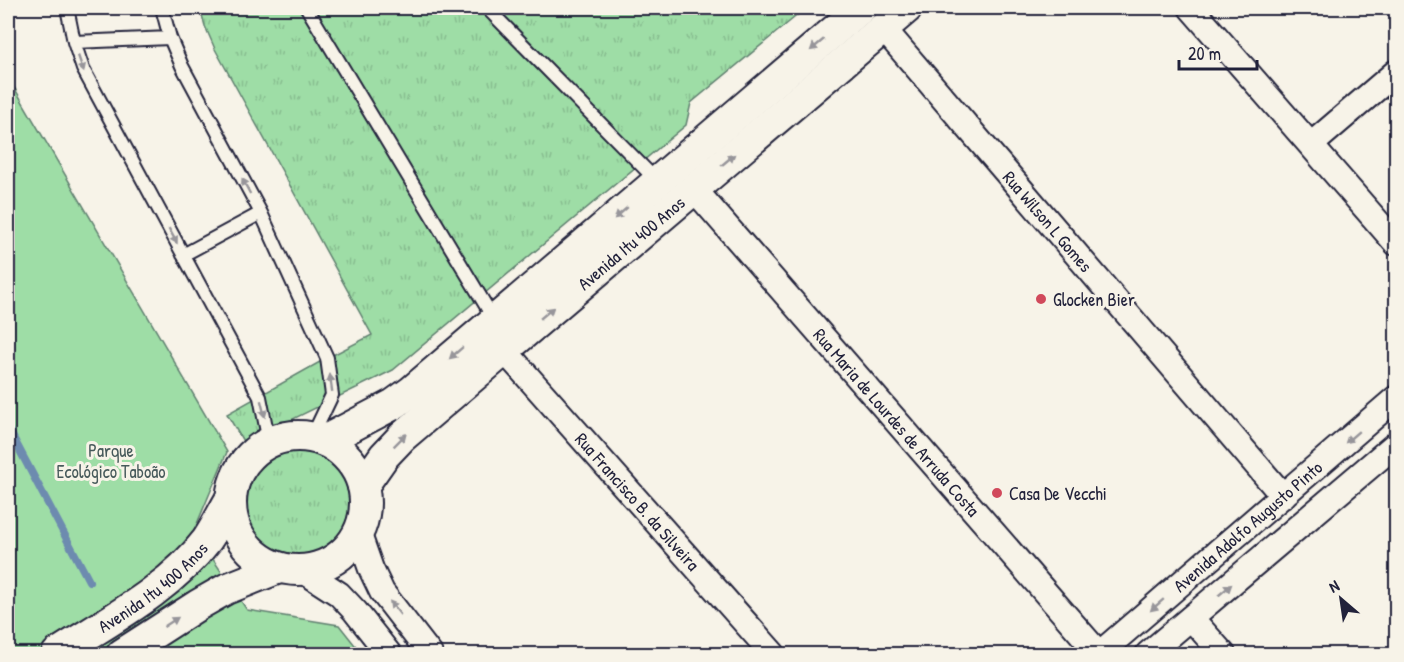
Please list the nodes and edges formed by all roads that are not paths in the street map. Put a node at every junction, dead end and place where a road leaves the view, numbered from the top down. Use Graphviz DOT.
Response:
graph roads {
  1 [pos="67,8"];
  2 [pos="162,8"];
  3 [pos="307,8"];
  4 [pos="487,8"];
  5 [pos="861,8"];
  6 [pos="907,8"];
  7 [pos="1191,8"];
  8 [pos="883,28"];
  9 [pos="170,38"];
  10 [pos="74,42"];
  11 [pos="1396,72"];
  12 [pos="1312,144"];
  13 [pos="657,181"];
  14 [pos="694,189"];
  15 [pos="261,213"];
  16 [pos="1396,243"];
  17 [pos="183,255"];
  18 [pos="495,321"];
  19 [pos="504,350"];
  20 [pos="1396,398"];
  21 [pos="318,439"];
  22 [pos="269,442"];
  23 [pos="1393,454"];
  24 [pos="363,486"];
  25 [pos="1283,496"];
  26 [pos="230,500"];
  27 [pos="358,532"];
  28 [pos="290,569"];
  29 [pos="1191,618"];
  30 [pos="57,654"];
  31 [pos="122,654"];
  32 [pos="389,654"];
  33 [pos="430,654"];
  34 [pos="773,654"];
  35 [pos="1099,654"];
  36 [pos="1148,654"];
  37 [pos="1223,654"];
  1 -- 10 [label="lane"];
  2 -- 9 [label="lane"];
  3 -- 18 [label="lane"];
  4 -- 13 [label="lane"];
  5 -- 13 [label="street, Avenida Itu 400 Anos, one-way"];
  6 -- 8 [label="street, Avenida Itu 400 Anos"];
  7 -- 12 [label="street"];
  14 -- 8 [label="street, Avenida Itu 400 Anos, one-way"];
  8 -- 25 [label="street, Rua Wilson L Gomes"];
  9 -- 10 [label="lane"];
  15 -- 9 [label="lane, one-way"];
  10 -- 17 [label="lane, one-way"];
  11 -- 12 [label="street"];
  12 -- 16 [label="street"];
  13 -- 18 [label="street, Avenida Itu 400 Anos, one-way"];
  19 -- 14 [label="street, Avenida Itu 400 Anos, one-way"];
  14 -- 35 [label="street, Rua Maria de Lourdes de Arruda Costa"];
  15 -- 17 [label="lane"];
  21 -- 15 [label="lane, one-way"];
  17 -- 22 [label="lane, one-way"];
  18 -- 21 [label="street, Avenida Itu 400 Anos, one-way"];
  24 -- 19 [label="street, Avenida Itu 400 Anos, one-way"];
  19 -- 34 [label="street, Rua Francisco B. da Silveira"];
  20 -- 25 [label="street, Avenida Adolfo Augusto Pinto, one-way"];
  21 -- 22 [label="street"];
  21 -- 24 [label="street"];
  22 -- 26 [label="street"];
  29 -- 23 [label="street, Avenida Adolfo Augusto Pinto, one-way"];
  24 -- 27 [label="street"];
  25 -- 35 [label="street, Avenida Adolfo Augusto Pinto, one-way"];
  26 -- 28 [label="street"];
  26 -- 30 [label="street, Avenida Itu 400 Anos"];
  27 -- 28 [label="street"];
  33 -- 27 [label="street, one-way"];
  31 -- 28 [label="street, Avenida Itu 400 Anos, one-way"];
  28 -- 32 [label="street"];
  29 -- 36 [label="street, Avenida Adolfo Augusto Pinto"];
  29 -- 37 [label="street"];
}
